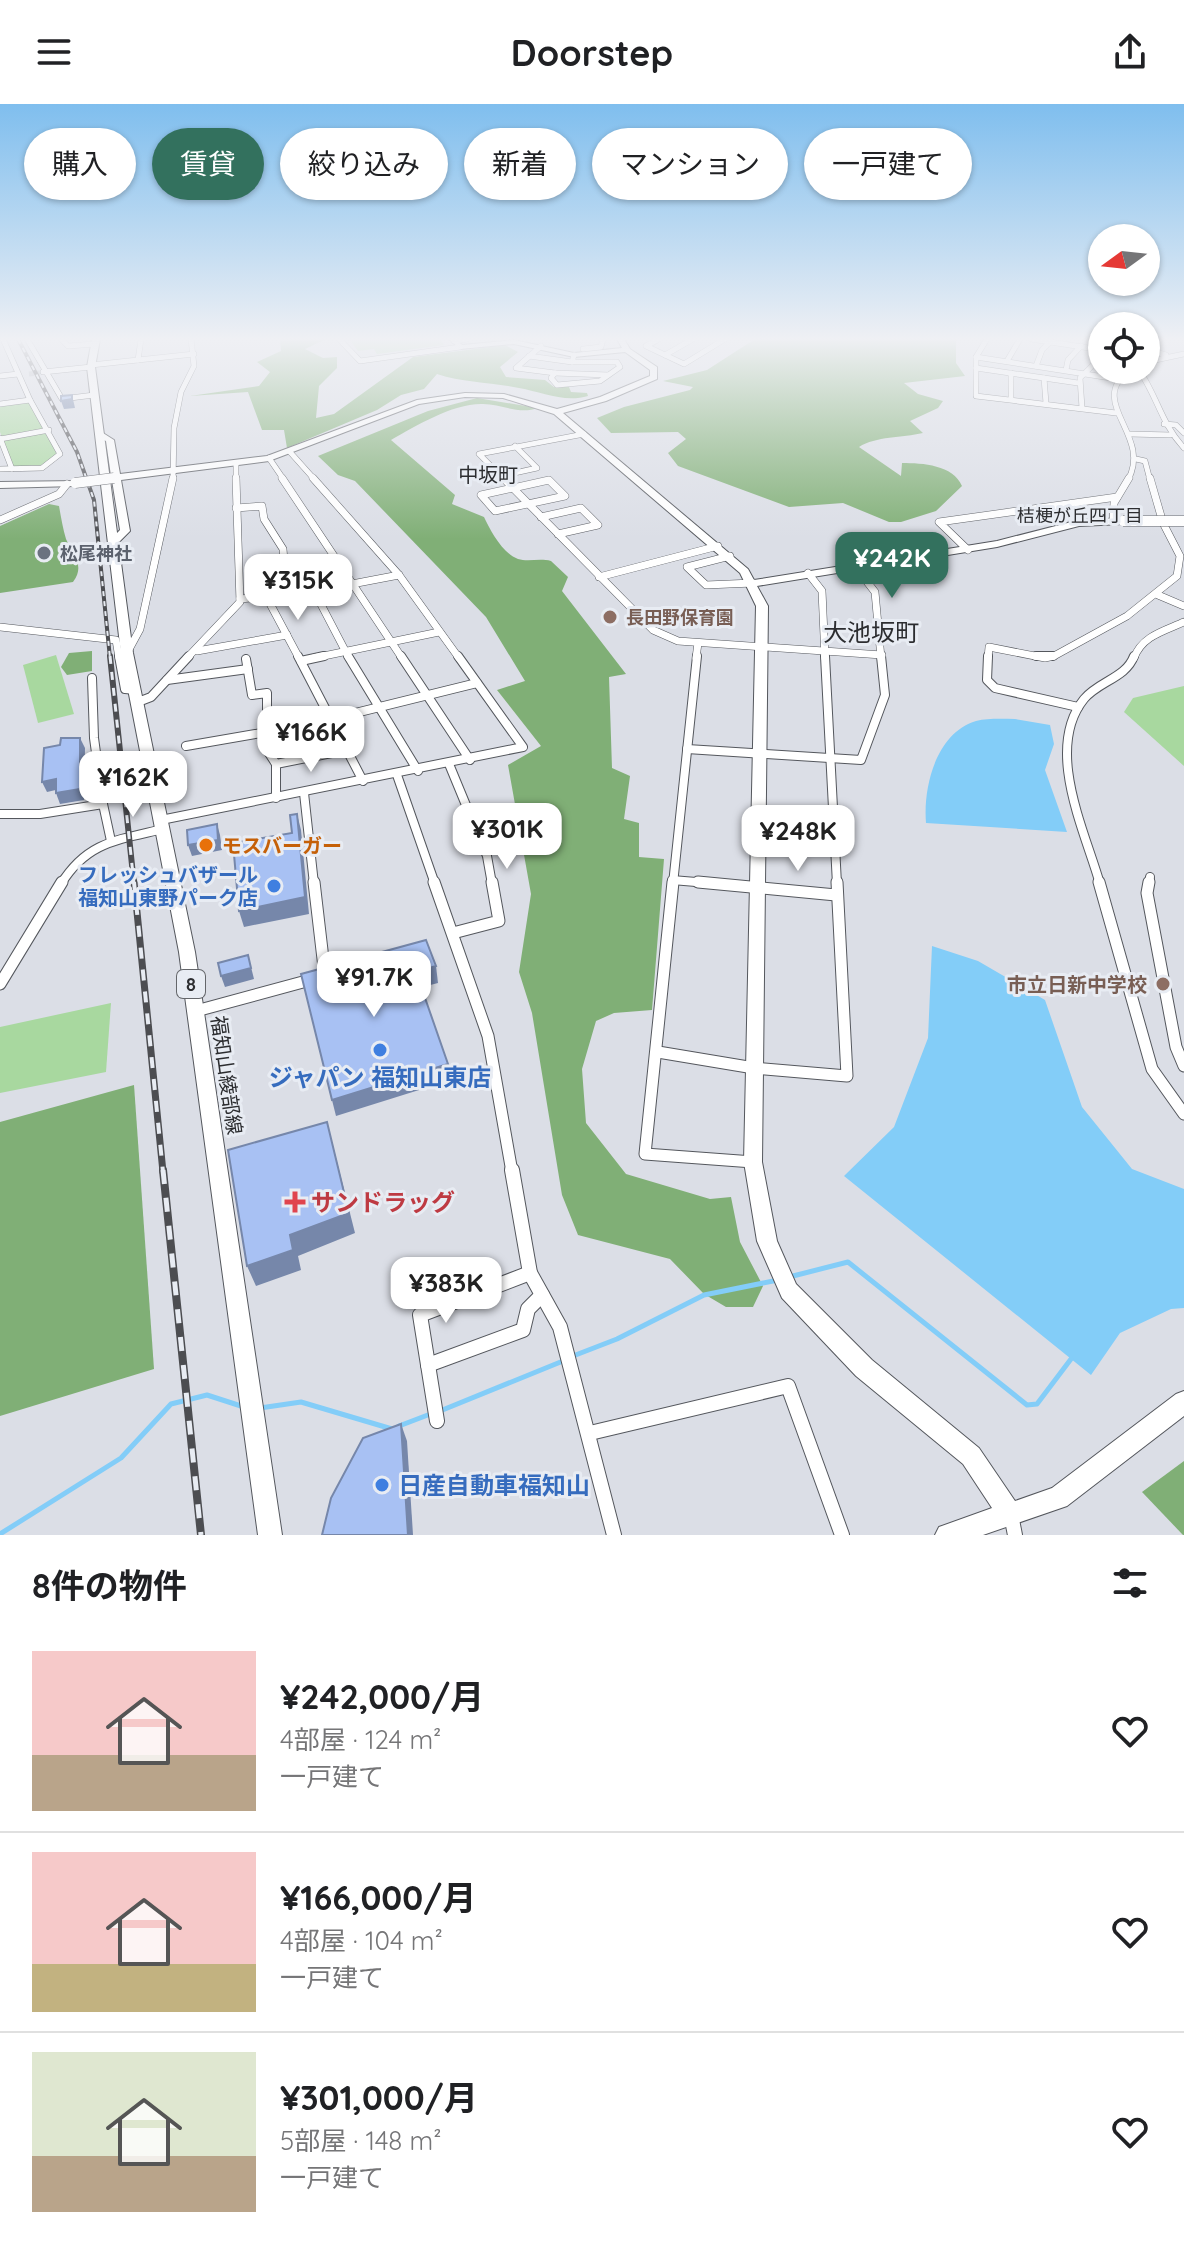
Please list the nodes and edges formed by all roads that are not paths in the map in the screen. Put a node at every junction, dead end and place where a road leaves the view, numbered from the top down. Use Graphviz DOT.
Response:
graph roads {
  1 [pos="34,406"];
  2 [pos="96,406"];
  3 [pos="178,406"];
  4 [pos="407,406"];
  5 [pos="541,406"];
  6 [pos="579,406"];
  7 [pos="1066,406"];
  8 [pos="1115,406"];
  9 [pos="1160,406"];
  10 [pos="1082,408"];
  11 [pos="557,412"];
  12 [pos="1116,413"];
  13 [pos="1164,424"];
  14 [pos="49,430"];
  15 [pos="1184,433"];
  16 [pos="584,434"];
  17 [pos="1130,434"];
  18 [pos="100,435"];
  19 [pos="1171,435"];
  20 [pos="0,439"];
  21 [pos="515,446"];
  22 [pos="1184,448"];
  23 [pos="290,452"];
  24 [pos="269,458"];
  25 [pos="1136,459"];
  26 [pos="236,463"];
  27 [pos="0,469"];
  28 [pos="12,469"];
  29 [pos="175,470"];
  30 [pos="501,476"];
  31 [pos="116,478"];
  32 [pos="71,484"];
  33 [pos="0,485"];
  34 [pos="513,488"];
  35 [pos="1117,497"];
  36 [pos="528,504"];
  37 [pos="236,508"];
  38 [pos="541,517"];
  39 [pos="0,520"];
  40 [pos="1118,521"];
  41 [pos="1184,521"];
  42 [pos="558,534"];
  43 [pos="115,540"];
  44 [pos="968,550"];
  45 [pos="724,551"];
  46 [pos="854,565"];
  47 [pos="808,573"];
  48 [pos="399,575"];
  49 [pos="599,577"];
  50 [pos="753,583"];
  51 [pos="353,584"];
  52 [pos="314,591"];
  53 [pos="287,595"];
  54 [pos="1158,595"];
  55 [pos="267,598"];
  56 [pos="240,599"];
  57 [pos="1184,606"];
  58 [pos="1184,622"];
  59 [pos="0,627"];
  60 [pos="439,632"];
  61 [pos="287,635"];
  62 [pos="392,642"];
  63 [pos="698,643"];
  64 [pos="761,646"];
  65 [pos="197,651"];
  66 [pos="345,651"];
  67 [pos="824,651"];
  68 [pos="127,653"];
  69 [pos="882,655"];
  70 [pos="301,661"];
  71 [pos="92,678"];
  72 [pos="167,680"];
  73 [pos="477,683"];
  74 [pos="427,695"];
  75 [pos="137,696"];
  76 [pos="378,707"];
  77 [pos="1078,707"];
  78 [pos="331,719"];
  79 [pos="267,732"];
  80 [pos="186,746"];
  81 [pos="687,749"];
  82 [pos="347,750"];
  83 [pos="759,753"];
  84 [pos="830,759"];
  85 [pos="470,760"];
  86 [pos="276,764"];
  87 [pos="449,764"];
  88 [pos="418,771"];
  89 [pos="397,775"];
  90 [pos="363,781"];
  91 [pos="304,793"];
  92 [pos="276,798"];
  93 [pos="103,804"];
  94 [pos="0,814"];
  95 [pos="162,825"];
  96 [pos="111,841"];
  97 [pos="1150,877"];
  98 [pos="672,880"];
  99 [pos="755,885"];
  100 [pos="836,895"];
  101 [pos="453,933"];
  102 [pos="0,984"];
  103 [pos="196,1011"];
  104 [pos="658,1052"];
  105 [pos="1184,1066"];
  106 [pos="754,1068"];
  107 [pos="1184,1114"];
  108 [pos="753,1162"];
  109 [pos="530,1273"];
  110 [pos="542,1295"];
  111 [pos="428,1365"];
  112 [pos="1184,1402"];
  113 [pos="437,1421"];
  114 [pos="590,1433"];
  115 [pos="1013,1525"];
  116 [pos="270,1535"];
  117 [pos="614,1535"];
  118 [pos="842,1535"];
  119 [pos="947,1535"];
  1 -- 14 [label="street"];
  2 -- 18 [label="street, 福知山綾部線 / 8"];
  3 -- 29 [label="street"];
  4 -- 23 [label="street"];
  5 -- 11 [label="street"];
  6 -- 11 [label="street"];
  7 -- 10 [label="street"];
  8 -- 12 [label="street"];
  9 -- 13 [label="street"];
  10 -- 12 [label="street"];
  11 -- 16 [label="street"];
  12 -- 17 [label="street"];
  13 -- 15 [label="street"];
  13 -- 19 [label="street"];
  14 -- 20 [label="street"];
  14 -- 28 [label="street"];
  16 -- 21 [label="street"];
  16 -- 45 [label="street"];
  17 -- 19 [label="street"];
  17 -- 25 [label="street"];
  18 -- 31 [label="street"];
  18 -- 43 [label="street, 福知山綾部線 / 8"];
  19 -- 22 [label="street"];
  20 -- 28 [label="street"];
  21 -- 30 [label="street"];
  21 -- 30 [label="street"];
  23 -- 24 [label="street"];
  23 -- 48 [label="street"];
  24 -- 26 [label="street"];
  24 -- 51 [label="street"];
  25 -- 35 [label="street"];
  25 -- 54 [label="street"];
  26 -- 29 [label="street"];
  26 -- 37 [label="street"];
  27 -- 28 [label="street"];
  29 -- 31 [label="street"];
  29 -- 68 [label="street"];
  30 -- 34 [label="street"];
  31 -- 32 [label="street, bridge"];
  31 -- 43 [label="street"];
  32 -- 33 [label="street"];
  32 -- 39 [label="street"];
  34 -- 36 [label="street"];
  34 -- 36 [label="street"];
  34 -- 36 [label="street"];
  35 -- 40 [label="street"];
  35 -- 44 [label="street"];
  36 -- 38 [label="street"];
  37 -- 53 [label="street"];
  37 -- 56 [label="street"];
  38 -- 42 [label="street"];
  38 -- 42 [label="street"];
  40 -- 41 [label="street, bridge"];
  40 -- 44 [label="street"];
  42 -- 49 [label="street"];
  43 -- 68 [label="street, 福知山綾部線 / 8"];
  44 -- 46 [label="street"];
  45 -- 49 [label="street"];
  45 -- 50 [label="street"];
  45 -- 50 [label="street"];
  46 -- 47 [label="street"];
  46 -- 69 [label="street"];
  47 -- 50 [label="street"];
  47 -- 67 [label="street"];
  48 -- 51 [label="street"];
  48 -- 60 [label="street"];
  49 -- 63 [label="street"];
  50 -- 64 [label="street"];
  51 -- 52 [label="street"];
  51 -- 62 [label="street"];
  52 -- 53 [label="street"];
  52 -- 66 [label="street"];
  53 -- 55 [label="street"];
  54 -- 57 [label="street"];
  54 -- 77 [label="street"];
  55 -- 56 [label="street"];
  55 -- 61 [label="street"];
  56 -- 65 [label="street"];
  58 -- 77 [label="street"];
  59 -- 75 [label="street"];
  60 -- 62 [label="street"];
  60 -- 73 [label="street"];
  61 -- 65 [label="street"];
  61 -- 70 [label="street"];
  62 -- 66 [label="street"];
  62 -- 74 [label="street"];
  63 -- 64 [label="street"];
  63 -- 81 [label="street"];
  64 -- 67 [label="street"];
  64 -- 83 [label="street"];
  65 -- 72 [label="street"];
  66 -- 70 [label="street"];
  66 -- 76 [label="street"];
  67 -- 69 [label="street"];
  67 -- 84 [label="street"];
  68 -- 75 [label="street, 福知山綾部線 / 8"];
  69 -- 84 [label="street"];
  70 -- 78 [label="street"];
  71 -- 93 [label="street"];
  72 -- 75 [label="street"];
  72 -- 79 [label="street"];
  73 -- 74 [label="street"];
  73 -- 85 [label="street"];
  74 -- 76 [label="street"];
  74 -- 85 [label="street"];
  75 -- 95 [label="street, 福知山綾部線 / 8"];
  76 -- 78 [label="street"];
  76 -- 88 [label="street"];
  77 -- 107 [label="street"];
  78 -- 82 [label="street"];
  79 -- 80 [label="street"];
  79 -- 86 [label="street"];
  81 -- 83 [label="street"];
  81 -- 98 [label="street"];
  82 -- 86 [label="street"];
  82 -- 90 [label="street"];
  83 -- 84 [label="street"];
  83 -- 99 [label="street"];
  84 -- 100 [label="street"];
  85 -- 87 [label="street"];
  86 -- 92 [label="street"];
  87 -- 88 [label="street"];
  87 -- 101 [label="street"];
  88 -- 89 [label="street"];
  89 -- 90 [label="street"];
  89 -- 101 [label="street"];
  90 -- 91 [label="street"];
  91 -- 92 [label="street"];
  91 -- 103 [label="street"];
  92 -- 95 [label="street"];
  93 -- 94 [label="street"];
  93 -- 96 [label="street"];
  95 -- 96 [label="street"];
  95 -- 103 [label="street, 福知山綾部線 / 8"];
  96 -- 102 [label="street"];
  97 -- 105 [label="street"];
  98 -- 99 [label="street"];
  98 -- 104 [label="street"];
  99 -- 100 [label="street"];
  99 -- 106 [label="street"];
  100 -- 106 [label="street"];
  101 -- 109 [label="street"];
  103 -- 116 [label="street, 福知山綾部線 / 8"];
  104 -- 106 [label="street"];
  104 -- 108 [label="street"];
  106 -- 108 [label="street"];
  108 -- 115 [label="street"];
  109 -- 110 [label="street"];
  109 -- 111 [label="street"];
  110 -- 111 [label="street"];
  110 -- 114 [label="street"];
  111 -- 113 [label="street"];
  112 -- 115 [label="street"];
  114 -- 117 [label="street"];
  114 -- 118 [label="street"];
  115 -- 119 [label="street"];
}
